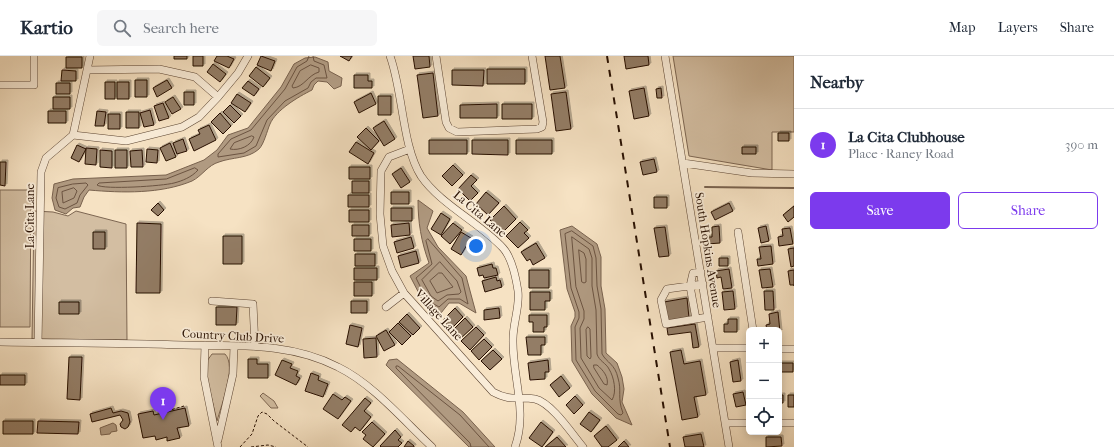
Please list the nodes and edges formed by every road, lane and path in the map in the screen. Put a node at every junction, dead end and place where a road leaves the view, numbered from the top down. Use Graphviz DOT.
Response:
graph roads {
  1 [pos="34,56"];
  2 [pos="90,56"];
  3 [pos="248,56"];
  4 [pos="390,56"];
  5 [pos="436,56"];
  6 [pos="532,56"];
  7 [pos="665,56"];
  8 [pos="86,70"];
  9 [pos="0,84"];
  10 [pos="218,97"];
  11 [pos="73,135"];
  12 [pos="410,149"];
  13 [pos="683,164"];
  14 [pos="794,174"];
  15 [pos="738,232"];
  16 [pos="701,272"];
  17 [pos="703,284"];
  18 [pos="690,286"];
  19 [pos="404,293"];
  20 [pos="212,301"];
  21 [pos="386,307"];
  22 [pos="708,318"];
  23 [pos="696,319"];
  24 [pos="753,327"];
  25 [pos="0,342"];
  26 [pos="38,342"];
  27 [pos="205,346"];
  28 [pos="234,346"];
  29 [pos="254,347"];
  30 [pos="713,348"];
  31 [pos="746,348"];
  32 [pos="782,348"];
  33 [pos="794,349"];
  34 [pos="164,395"];
  35 [pos="520,399"];
  36 [pos="184,406"];
  37 [pos="725,423"];
  38 [pos="746,423"];
  39 [pos="782,423"];
  40 [pos="794,423"];
  41 [pos="218,444"];
  42 [pos="240,447"];
  43 [pos="251,447"];
  44 [pos="276,447"];
  45 [pos="308,447"];
  46 [pos="432,447"];
  47 [pos="515,447"];
  48 [pos="583,447"];
  49 [pos="729,447"];
  1 -- 9 [label="street"];
  2 -- 8 [label="street"];
  3 -- 10 [label="street"];
  4 -- 12 [label="street, La Cita Lane"];
  5 -- 6 [label="street"];
  7 -- 13 [label="street, South Hopkins Avenue"];
  8 -- 10 [label="street"];
  8 -- 11 [label="street"];
  10 -- 11 [label="street"];
  11 -- 26 [label="street, La Cita Lane"];
  12 -- 19 [label="street, Village Lane"];
  12 -- 35 [label="street, La Cita Lane"];
  13 -- 14 [label="street"];
  13 -- 16 [label="street, South Hopkins Avenue"];
  15 -- 24 [label="street"];
  16 -- 17 [label="street, South Hopkins Avenue"];
  16 -- 18 [label="street"];
  17 -- 18 [label="street"];
  17 -- 22 [label="street, South Hopkins Avenue"];
  18 -- 23 [label="street"];
  18 -- 23 [label="street"];
  19 -- 21 [label="street"];
  19 -- 35 [label="street, Village Lane"];
  20 -- 29 [label="street"];
  22 -- 23 [label="street"];
  22 -- 30 [label="street, South Hopkins Avenue"];
  25 -- 26 [label="street, Country Club Drive"];
  26 -- 27 [label="street, Country Club Drive"];
  27 -- 28 [label="street, Country Club Drive"];
  27 -- 41 [label="street"];
  28 -- 29 [label="street, Country Club Drive"];
  28 -- 41 [label="street"];
  29 -- 46 [label="street, Country Club Drive"];
  30 -- 31 [label="street"];
  30 -- 37 [label="street, South Hopkins Avenue"];
  32 -- 33 [label="street"];
  34 -- 36 [label="path"];
  35 -- 47 [label="street, La Cita Lane"];
  35 -- 48 [label="street, Village Lane"];
  37 -- 38 [label="street"];
  37 -- 49 [label="street, South Hopkins Avenue"];
  39 -- 40 [label="street"];
  42 -- 45 [label="path"];
  43 -- 44 [label="path"];
}
